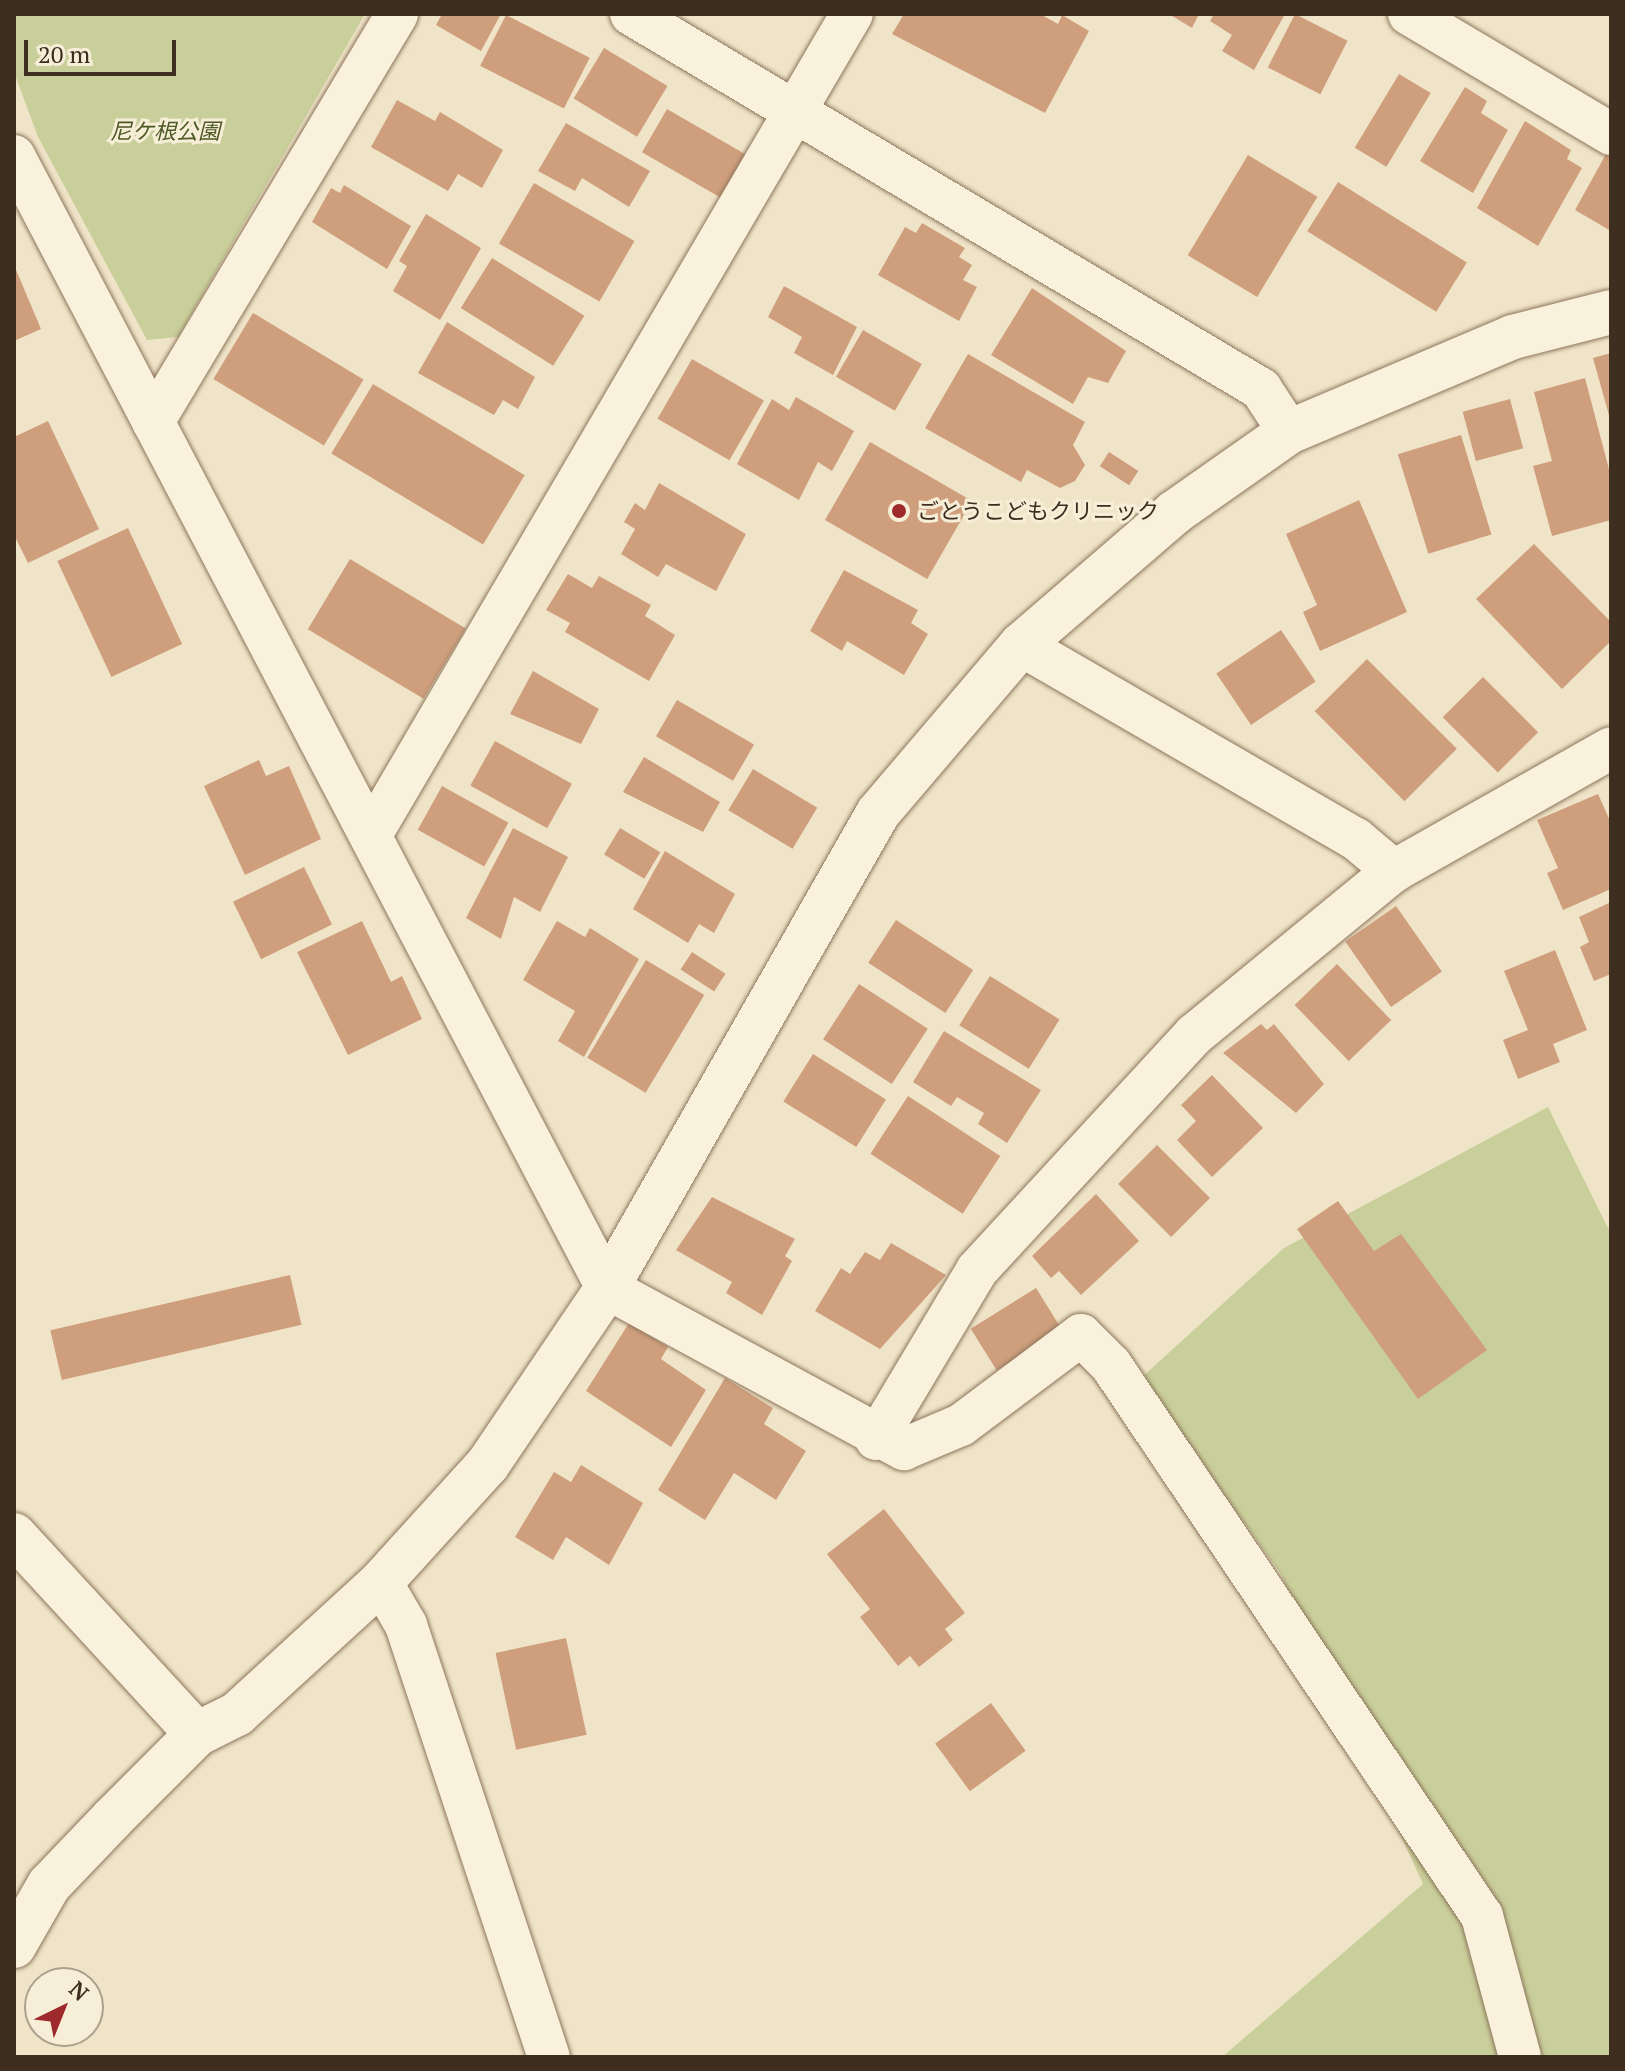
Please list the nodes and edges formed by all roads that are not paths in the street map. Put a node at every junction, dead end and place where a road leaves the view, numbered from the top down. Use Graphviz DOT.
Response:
graph roads {
  1 [pos="397,14"];
  2 [pos="631,14"];
  3 [pos="852,14"];
  4 [pos="1409,14"];
  5 [pos="798,109"];
  6 [pos="1611,134"];
  7 [pos="14,156"];
  8 [pos="1611,312"];
  9 [pos="153,422"];
  10 [pos="1289,432"];
  11 [pos="1021,645"];
  12 [pos="1611,748"];
  13 [pos="372,833"];
  14 [pos="1394,871"];
  15 [pos="607,1288"];
  16 [pos="876,1439"];
  17 [pos="14,1535"];
  18 [pos="381,1582"];
  19 [pos="197,1734"];
  20 [pos="14,1946"];
  21 [pos="549,2057"];
  22 [pos="1520,2057"];
  1 -- 9 [label="street"];
  2 -- 5 [label="street"];
  3 -- 5 [label="street"];
  4 -- 6 [label="street"];
  5 -- 10 [label="street"];
  5 -- 13 [label="street"];
  7 -- 9 [label="street"];
  8 -- 10 [label="street"];
  9 -- 13 [label="street"];
  10 -- 11 [label="street"];
  11 -- 14 [label="street"];
  11 -- 15 [label="street"];
  12 -- 14 [label="street"];
  13 -- 15 [label="street"];
  14 -- 16 [label="street"];
  15 -- 16 [label="street"];
  15 -- 18 [label="street"];
  16 -- 22 [label="street"];
  17 -- 19 [label="street"];
  18 -- 19 [label="street"];
  18 -- 21 [label="street"];
  19 -- 20 [label="street"];
}
